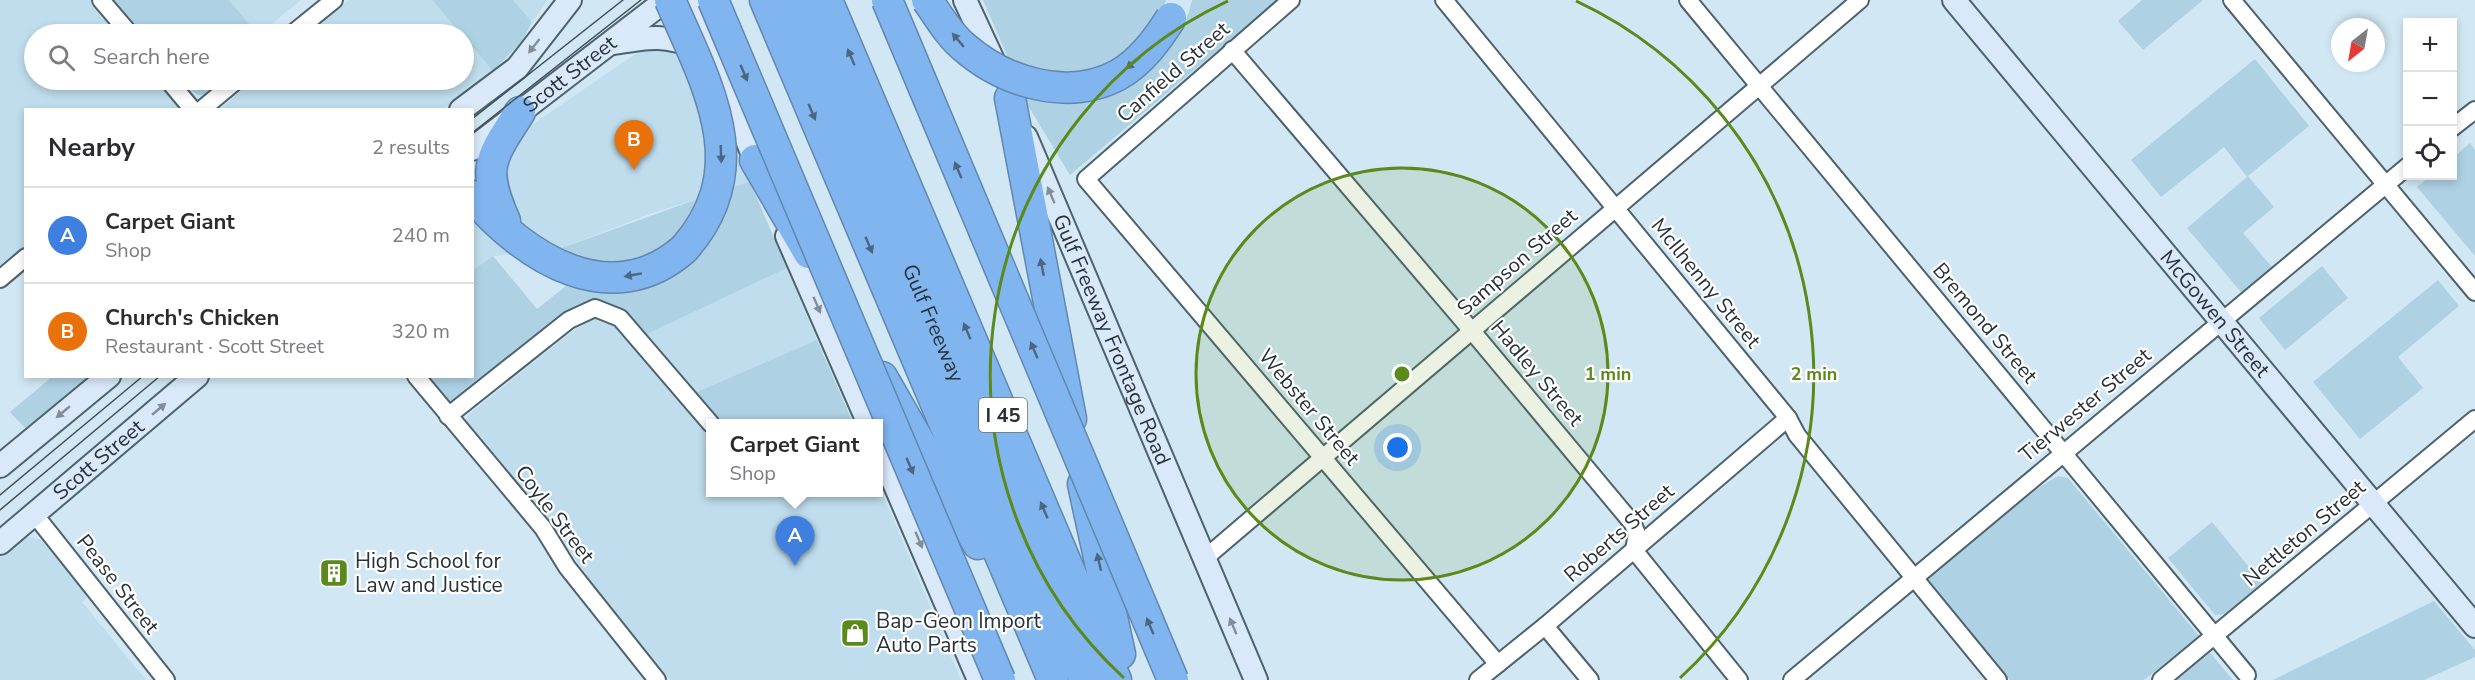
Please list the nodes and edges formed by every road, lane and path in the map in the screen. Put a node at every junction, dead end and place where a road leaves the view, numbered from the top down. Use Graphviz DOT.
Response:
graph roads {
  1 [pos="101,0"];
  2 [pos="334,0"];
  3 [pos="570,0"];
  4 [pos="668,0"];
  5 [pos="687,0"];
  6 [pos="713,0"];
  7 [pos="765,0"];
  8 [pos="796,0"];
  9 [pos="827,0"];
  10 [pos="887,0"];
  11 [pos="927,0"];
  12 [pos="965,0"];
  13 [pos="1291,0"];
  14 [pos="1444,0"];
  15 [pos="1688,0"];
  16 [pos="1860,0"];
  17 [pos="1954,0"];
  18 [pos="2232,0"];
  19 [pos="1175,9"];
  20 [pos="121,24"];
  21 [pos="304,24"];
  22 [pos="613,43"];
  23 [pos="1232,50"];
  24 [pos="713,56"];
  25 [pos="1758,85"];
  26 [pos="176,90"];
  27 [pos="225,90"];
  28 [pos="1010,98"];
  29 [pos="191,108"];
  30 [pos="203,108"];
  31 [pos="464,108"];
  32 [pos="2475,110"];
  33 [pos="520,112"];
  34 [pos="2455,126"];
  35 [pos="474,147"];
  36 [pos="755,160"];
  37 [pos="2403,170"];
  38 [pos="1086,179"];
  39 [pos="2385,184"];
  40 [pos="474,198"];
  41 [pos="1615,206"];
  42 [pos="512,234"];
  43 [pos="24,259"];
  44 [pos="0,279"];
  45 [pos="2475,292"];
  46 [pos="2221,321"];
  47 [pos="1472,331"];
  48 [pos="107,378"];
  49 [pos="195,378"];
  50 [pos="418,378"];
  51 [pos="448,416"];
  52 [pos="1788,418"];
  53 [pos="708,419"];
  54 [pos="867,419"];
  55 [pos="2475,419"];
  56 [pos="2063,453"];
  57 [pos="883,457"];
  58 [pos="1324,459"];
  59 [pos="0,466"];
  60 [pos="2374,504"];
  61 [pos="34,515"];
  62 [pos="0,543"];
  63 [pos="1634,550"];
  64 [pos="1204,559"];
  65 [pos="1913,576"];
  66 [pos="1545,626"];
  67 [pos="2475,626"];
  68 [pos="2215,637"];
  69 [pos="1498,664"];
  70 [pos="2247,675"];
  71 [pos="1052,677"];
  72 [pos="166,680"];
  73 [pos="657,680"];
  74 [pos="979,680"];
  75 [pos="1000,680"];
  76 [pos="1085,680"];
  77 [pos="1116,680"];
  78 [pos="1126,680"];
  79 [pos="1173,680"];
  80 [pos="1256,680"];
  81 [pos="1478,680"];
  82 [pos="1590,680"];
  83 [pos="1739,680"];
  84 [pos="1792,680"];
  85 [pos="1998,680"];
  86 [pos="2161,680"];
  1 -- 20 [label="street"];
  2 -- 21 [label="street"];
  3 -- 31 [label="main road, Scott Street, one-way"];
  4 -- 22 [label="main road, Scott Street"];
  4 -- 42 [label="highway, one-way, bridge"];
  5 -- 24 [label="main road"];
  6 -- 24 [label="main road"];
  6 -- 75 [label="highway, one-way, bridge"];
  7 -- 71 [label="highway, Gulf Freeway / I 45, one-way"];
  8 -- 76 [label="highway, Gulf Freeway / I 45"];
  77 -- 9 [label="highway, Gulf Freeway / I 45, one-way"];
  79 -- 10 [label="highway, one-way, bridge"];
  19 -- 11 [label="highway, one-way, bridge"];
  12 -- 28 [label="main road, Gulf Freeway Frontage Road"];
  13 -- 23 [label="street, Canfield Street"];
  14 -- 41 [label="street, McIlhenny Street"];
  15 -- 25 [label="street, Bremond Street"];
  16 -- 25 [label="street, Sampson Street"];
  17 -- 46 [label="main road, McGowen Street"];
  18 -- 39 [label="street"];
  22 -- 24 [label="main road"];
  22 -- 33 [label="main road, Scott Street"];
  23 -- 38 [label="street, Canfield Street"];
  23 -- 47 [label="street, Hadley Street"];
  24 -- 36 [label="main road"];
  25 -- 41 [label="street, Sampson Street"];
  25 -- 56 [label="street, Bremond Street"];
  26 -- 29 [label="street"];
  27 -- 30 [label="street"];
  64 -- 28 [label="main road, Gulf Freeway Frontage Road, one-way"];
  78 -- 28 [label="highway, one-way"];
  32 -- 34 [label="street"];
  33 -- 35 [label="main road, Scott Street"];
  33 -- 42 [label="highway"];
  36 -- 54 [label="main road, one-way"];
  36 -- 71 [label="highway"];
  37 -- 39 [label="street, Tierwester Street"];
  38 -- 58 [label="street, Webster Street"];
  39 -- 45 [label="street"];
  39 -- 46 [label="street, Tierwester Street"];
  40 -- 42 [label="highway"];
  41 -- 47 [label="street, Sampson Street"];
  41 -- 52 [label="street, McIlhenny Street"];
  43 -- 44 [label="street"];
  46 -- 56 [label="street, Tierwester Street"];
  46 -- 60 [label="main road, McGowen Street"];
  47 -- 58 [label="street, Sampson Street"];
  47 -- 63 [label="street, Hadley Street"];
  48 -- 59 [label="main road, one-way"];
  61 -- 49 [label="main road, Scott Street, one-way"];
  50 -- 51 [label="street, Coyle Street"];
  51 -- 53 [label="street"];
  51 -- 73 [label="street, Coyle Street"];
  52 -- 63 [label="street, Roberts Street"];
  52 -- 65 [label="street, McIlhenny Street"];
  55 -- 60 [label="street, Nettleton Street"];
  56 -- 65 [label="street, Tierwester Street"];
  56 -- 68 [label="street, Bremond Street"];
  57 -- 74 [label="main road, one-way"];
  58 -- 64 [label="street, Sampson Street"];
  58 -- 69 [label="street, Webster Street"];
  60 -- 67 [label="main road, McGowen Street"];
  60 -- 68 [label="street, Nettleton Street"];
  61 -- 62 [label="main road, Scott Street"];
  61 -- 72 [label="street, Pease Street"];
  63 -- 66 [label="street, Roberts Street"];
  63 -- 83 [label="street"];
  80 -- 64 [label="main road, Gulf Freeway Frontage Road, one-way"];
  65 -- 84 [label="street, Tierwester Street"];
  65 -- 85 [label="street, McIlhenny Street"];
  66 -- 69 [label="street, Roberts Street"];
  66 -- 82 [label="street"];
  68 -- 70 [label="street, Bremond Street"];
  68 -- 86 [label="street, Nettleton Street"];
  69 -- 81 [label="street, Roberts Street"];
}
